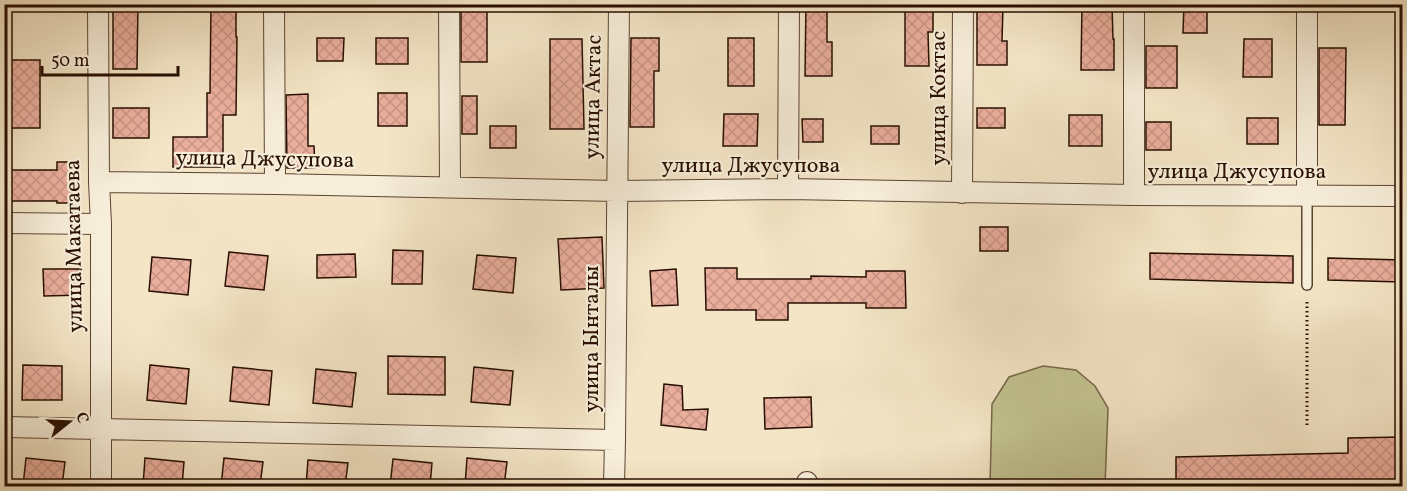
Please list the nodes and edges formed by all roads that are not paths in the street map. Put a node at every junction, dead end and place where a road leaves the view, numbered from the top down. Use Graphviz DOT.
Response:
graph roads {
  1 [pos="98,4"];
  2 [pos="274,4"];
  3 [pos="449,4"];
  4 [pos="619,4"];
  5 [pos="789,4"];
  6 [pos="963,4"];
  7 [pos="1134,4"];
  8 [pos="1307,4"];
  9 [pos="99,182"];
  10 [pos="275,184"];
  11 [pos="450,187"];
  12 [pos="788,189"];
  13 [pos="617,191"];
  14 [pos="962,193"];
  15 [pos="1134,195"];
  16 [pos="1307,196"];
  17 [pos="1402,196"];
  18 [pos="4,223"];
  19 [pos="101,224"];
  20 [pos="1307,285"];
  21 [pos="4,427"];
  22 [pos="100,429"];
  23 [pos="615,440"];
  24 [pos="101,486"];
  25 [pos="614,486"];
  1 -- 9 [label="street, улица Макатаева"];
  2 -- 10 [label="street"];
  3 -- 11 [label="street"];
  4 -- 13 [label="street, улица Актас"];
  5 -- 12 [label="street"];
  6 -- 14 [label="street, улица Коктас"];
  7 -- 15 [label="street"];
  8 -- 16 [label="street"];
  9 -- 10 [label="street, улица Джусупова"];
  9 -- 19 [label="street, улица Макатаева"];
  10 -- 11 [label="street, улица Джусупова"];
  11 -- 13 [label="street, улица Джусупова"];
  12 -- 13 [label="street, улица Джусупова"];
  12 -- 14 [label="street, улица Джусупова"];
  13 -- 23 [label="street, улица Ынталы"];
  14 -- 15 [label="street, улица Джусупова"];
  15 -- 16 [label="street, улица Джусупова"];
  16 -- 17 [label="street, улица Джусупова"];
  16 -- 20 [label="lane"];
  18 -- 19 [label="street"];
  19 -- 22 [label="street, улица Макатаева"];
  21 -- 22 [label="street"];
  22 -- 23 [label="street"];
  22 -- 24 [label="street, улица Макатаева"];
  23 -- 25 [label="street, улица Ынталы"];
}
